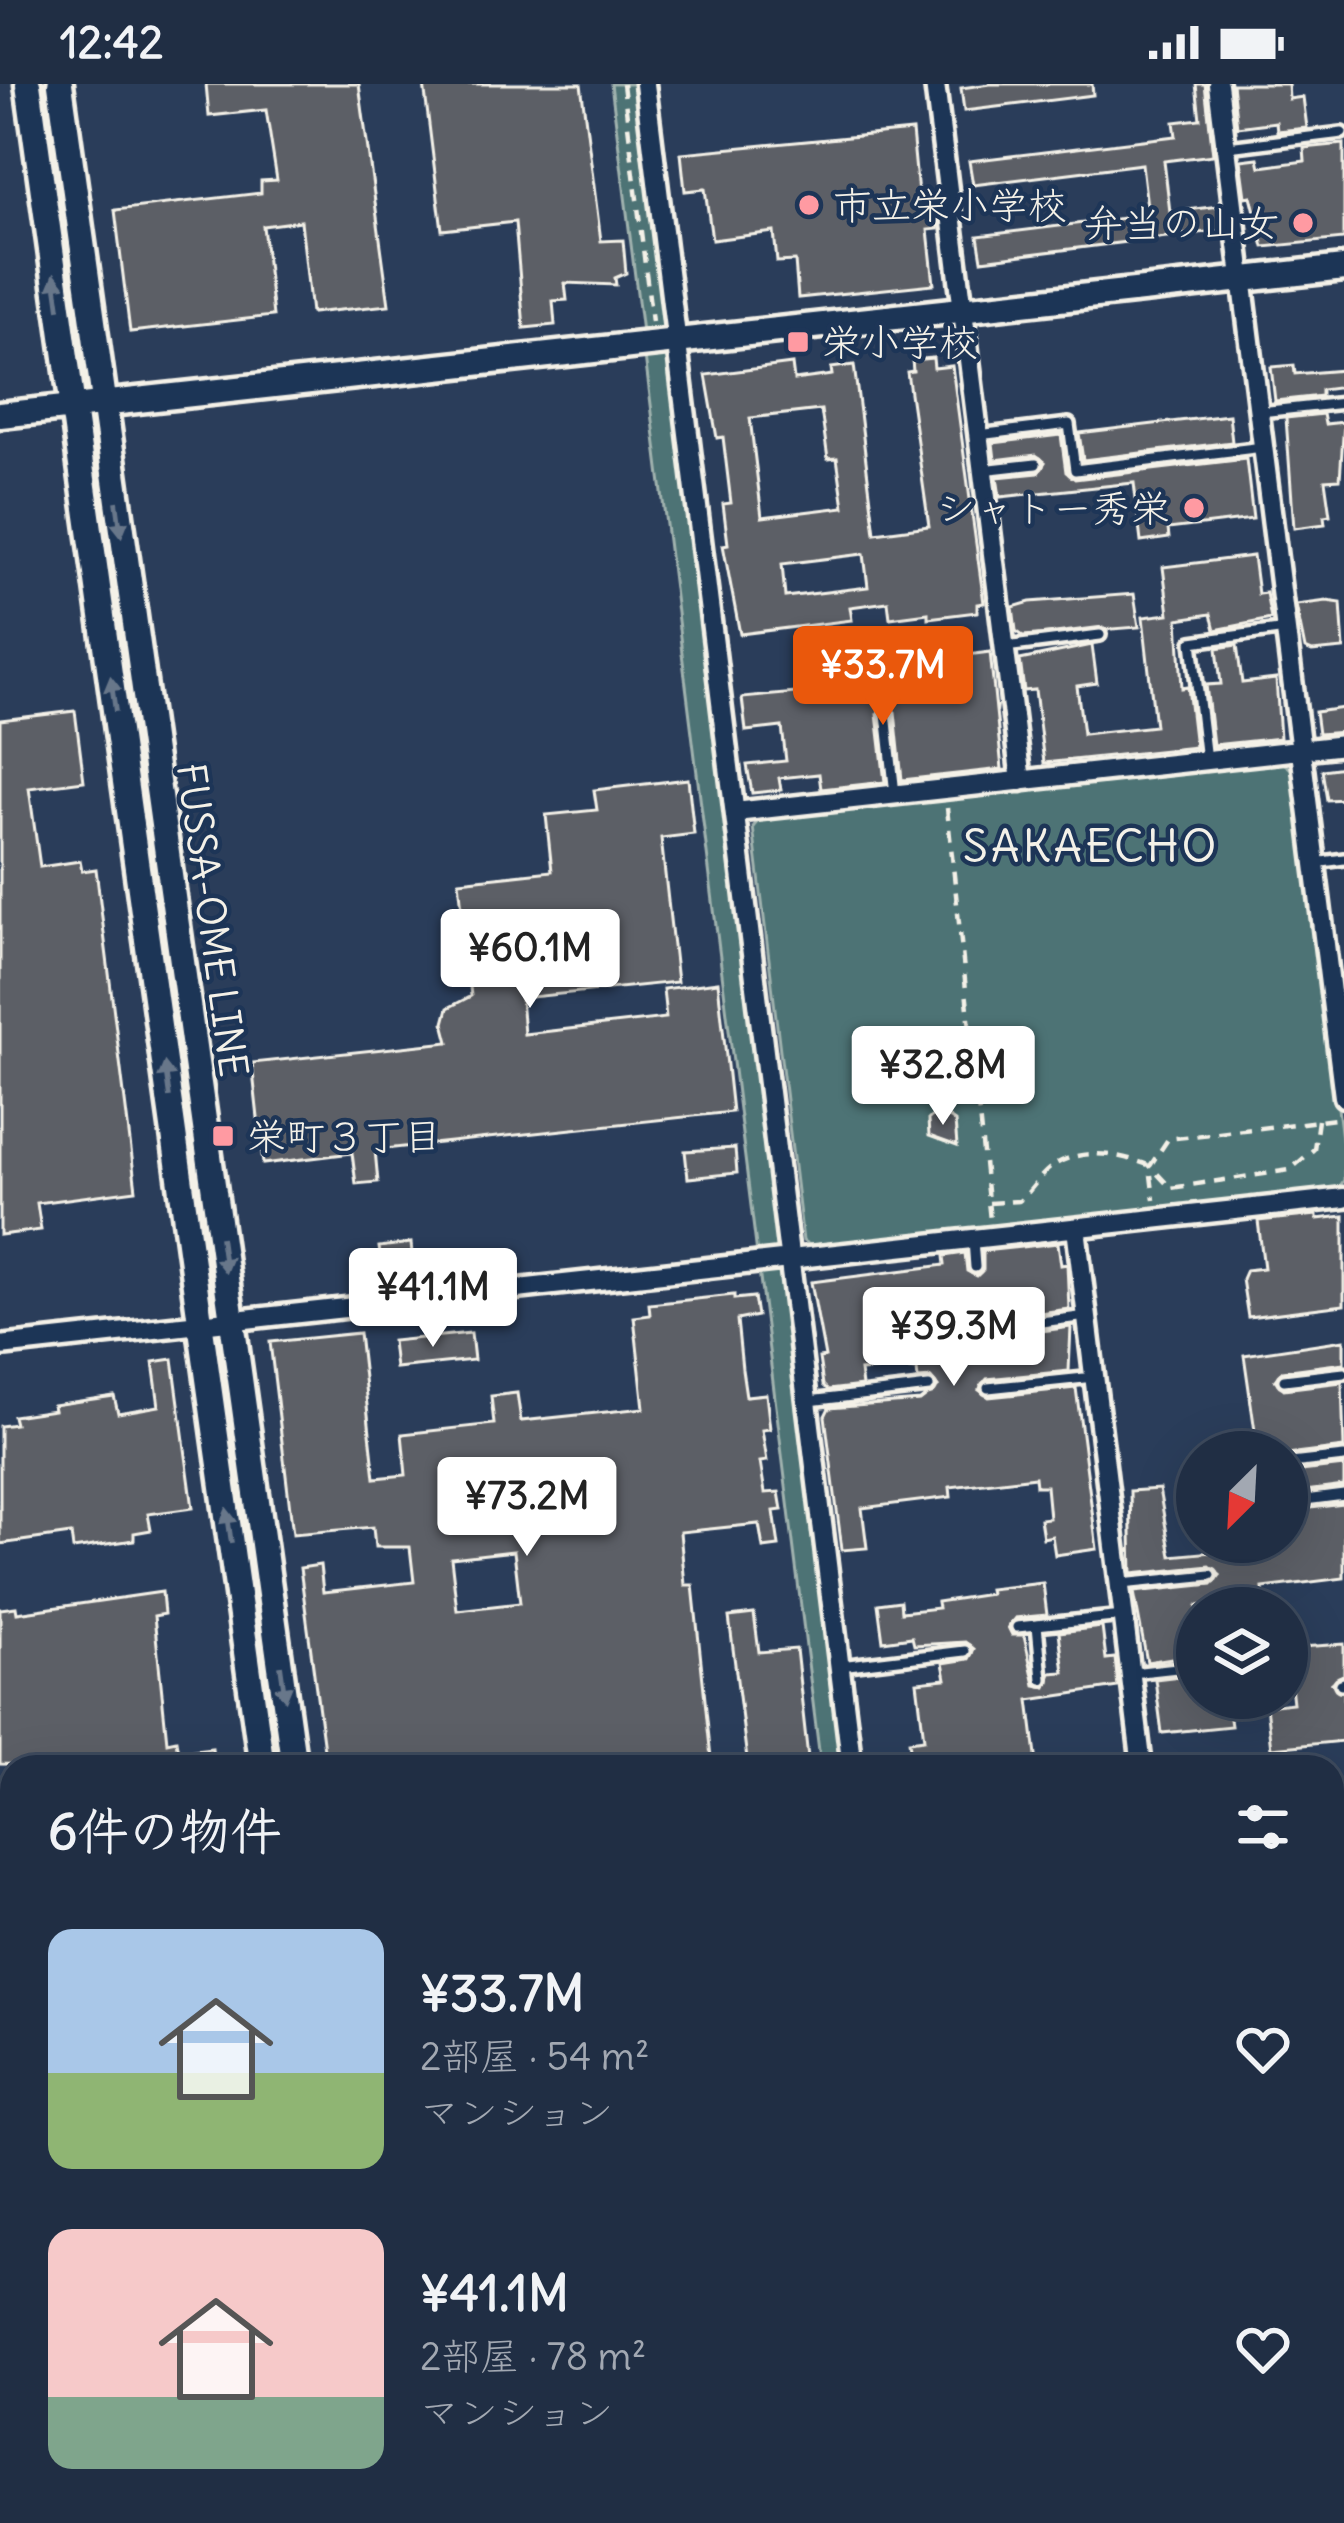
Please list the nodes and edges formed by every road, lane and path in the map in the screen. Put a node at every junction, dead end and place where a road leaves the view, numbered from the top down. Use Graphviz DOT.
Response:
graph roads {
  1 [pos="28,84"];
  2 [pos="60,84"];
  3 [pos="645,84"];
  4 [pos="935,84"];
  5 [pos="1218,84"];
  6 [pos="1342,133"];
  7 [pos="1226,147"];
  8 [pos="1344,268"];
  9 [pos="1242,278"];
  10 [pos="962,309"];
  11 [pos="677,339"];
  12 [pos="1344,403"];
  13 [pos="103,404"];
  14 [pos="73,406"];
  15 [pos="1258,412"];
  16 [pos="0,415"];
  17 [pos="978,435"];
  18 [pos="1263,447"];
  19 [pos="1036,464"];
  20 [pos="982,470"];
  21 [pos="1286,628"];
  22 [pos="1100,635"];
  23 [pos="1004,647"];
  24 [pos="886,712"];
  25 [pos="1344,745"];
  26 [pos="1301,750"];
  27 [pos="1206,760"];
  28 [pos="1021,781"];
  29 [pos="946,789"];
  30 [pos="895,794"];
  31 [pos="735,812"];
  32 [pos="1344,859"];
  33 [pos="1315,863"];
  34 [pos="1344,1097"];
  35 [pos="1344,1118"];
  36 [pos="1318,1120"];
  37 [pos="1150,1166"];
  38 [pos="1344,1198"];
  39 [pos="989,1203"];
  40 [pos="1156,1211"];
  41 [pos="1076,1228"];
  42 [pos="983,1239"];
  43 [pos="789,1258"];
  44 [pos="975,1267"];
  45 [pos="1087,1316"];
  46 [pos="232,1320"];
  47 [pos="201,1323"];
  48 [pos="988,1328"];
  49 [pos="0,1346"];
  50 [pos="1344,1372"];
  51 [pos="1094,1377"];
  52 [pos="1284,1380"];
  53 [pos="928,1388"];
  54 [pos="988,1388"];
  55 [pos="807,1401"];
  56 [pos="1344,1457"];
  57 [pos="1344,1495"];
  58 [pos="1211,1575"];
  59 [pos="1120,1585"];
  60 [pos="1123,1616"];
  61 [pos="274,1619"];
  62 [pos="242,1623"];
  63 [pos="1036,1625"];
  64 [pos="1017,1627"];
  65 [pos="965,1651"];
  66 [pos="840,1666"];
  67 [pos="1176,1668"];
  68 [pos="1130,1673"];
  69 [pos="1042,1679"];
  70 [pos="260,1755"];
  71 [pos="292,1755"];
  72 [pos="851,1755"];
  73 [pos="1140,1755"];
  14 -- 1 [label="main road, FUSSA-OME LINE, one-way"];
  2 -- 13 [label="main road, FUSSA-OME LINE"];
  3 -- 11 [label="street"];
  4 -- 10 [label="street"];
  5 -- 7 [label="street"];
  6 -- 7 [label="lane"];
  7 -- 9 [label="street"];
  8 -- 9 [label="main road"];
  9 -- 10 [label="main road"];
  9 -- 15 [label="street"];
  10 -- 11 [label="main road"];
  10 -- 17 [label="street"];
  11 -- 13 [label="main road"];
  11 -- 31 [label="street"];
  12 -- 15 [label="lane"];
  13 -- 14 [label="main road"];
  13 -- 46 [label="main road, FUSSA-OME LINE, one-way"];
  14 -- 16 [label="main road"];
  47 -- 14 [label="main road, FUSSA-OME LINE, one-way"];
  15 -- 18 [label="street"];
  17 -- 18 [label="lane"];
  17 -- 20 [label="street"];
  18 -- 21 [label="street"];
  19 -- 20 [label="lane"];
  20 -- 23 [label="street"];
  21 -- 26 [label="street"];
  21 -- 27 [label="lane"];
  22 -- 23 [label="lane"];
  23 -- 28 [label="street"];
  24 -- 30 [label="lane"];
  25 -- 26 [label="street"];
  26 -- 27 [label="street"];
  26 -- 33 [label="street"];
  27 -- 28 [label="street"];
  28 -- 29 [label="street"];
  29 -- 30 [label="street"];
  29 -- 39 [label="path"];
  30 -- 31 [label="street"];
  31 -- 43 [label="street"];
  32 -- 33 [label="lane"];
  33 -- 34 [label="street"];
  35 -- 36 [label="path"];
  36 -- 37 [label="path"];
  36 -- 37 [label="path"];
  37 -- 39 [label="path"];
  37 -- 40 [label="path"];
  38 -- 41 [label="street"];
  39 -- 42 [label="path"];
  41 -- 42 [label="street"];
  41 -- 45 [label="street"];
  42 -- 43 [label="street"];
  42 -- 44 [label="lane"];
  43 -- 46 [label="street"];
  43 -- 55 [label="street"];
  45 -- 48 [label="lane"];
  45 -- 51 [label="street"];
  46 -- 47 [label="street"];
  46 -- 61 [label="main road, FUSSA-OME LINE"];
  47 -- 49 [label="street"];
  62 -- 47 [label="main road, FUSSA-OME LINE, one-way"];
  50 -- 52 [label="lane"];
  51 -- 54 [label="lane"];
  51 -- 59 [label="street"];
  53 -- 55 [label="lane"];
  55 -- 66 [label="street"];
  56 -- 57 [label="lane"];
  58 -- 59 [label="lane"];
  59 -- 60 [label="street"];
  60 -- 63 [label="lane"];
  60 -- 68 [label="street"];
  61 -- 62 [label="main road"];
  61 -- 71 [label="main road, FUSSA-OME LINE, one-way"];
  62 -- 70 [label="main road, FUSSA-OME LINE"];
  63 -- 64 [label="lane"];
  63 -- 69 [label="lane"];
  65 -- 66 [label="lane"];
  66 -- 72 [label="street"];
  67 -- 68 [label="lane"];
  68 -- 73 [label="street"];
}
